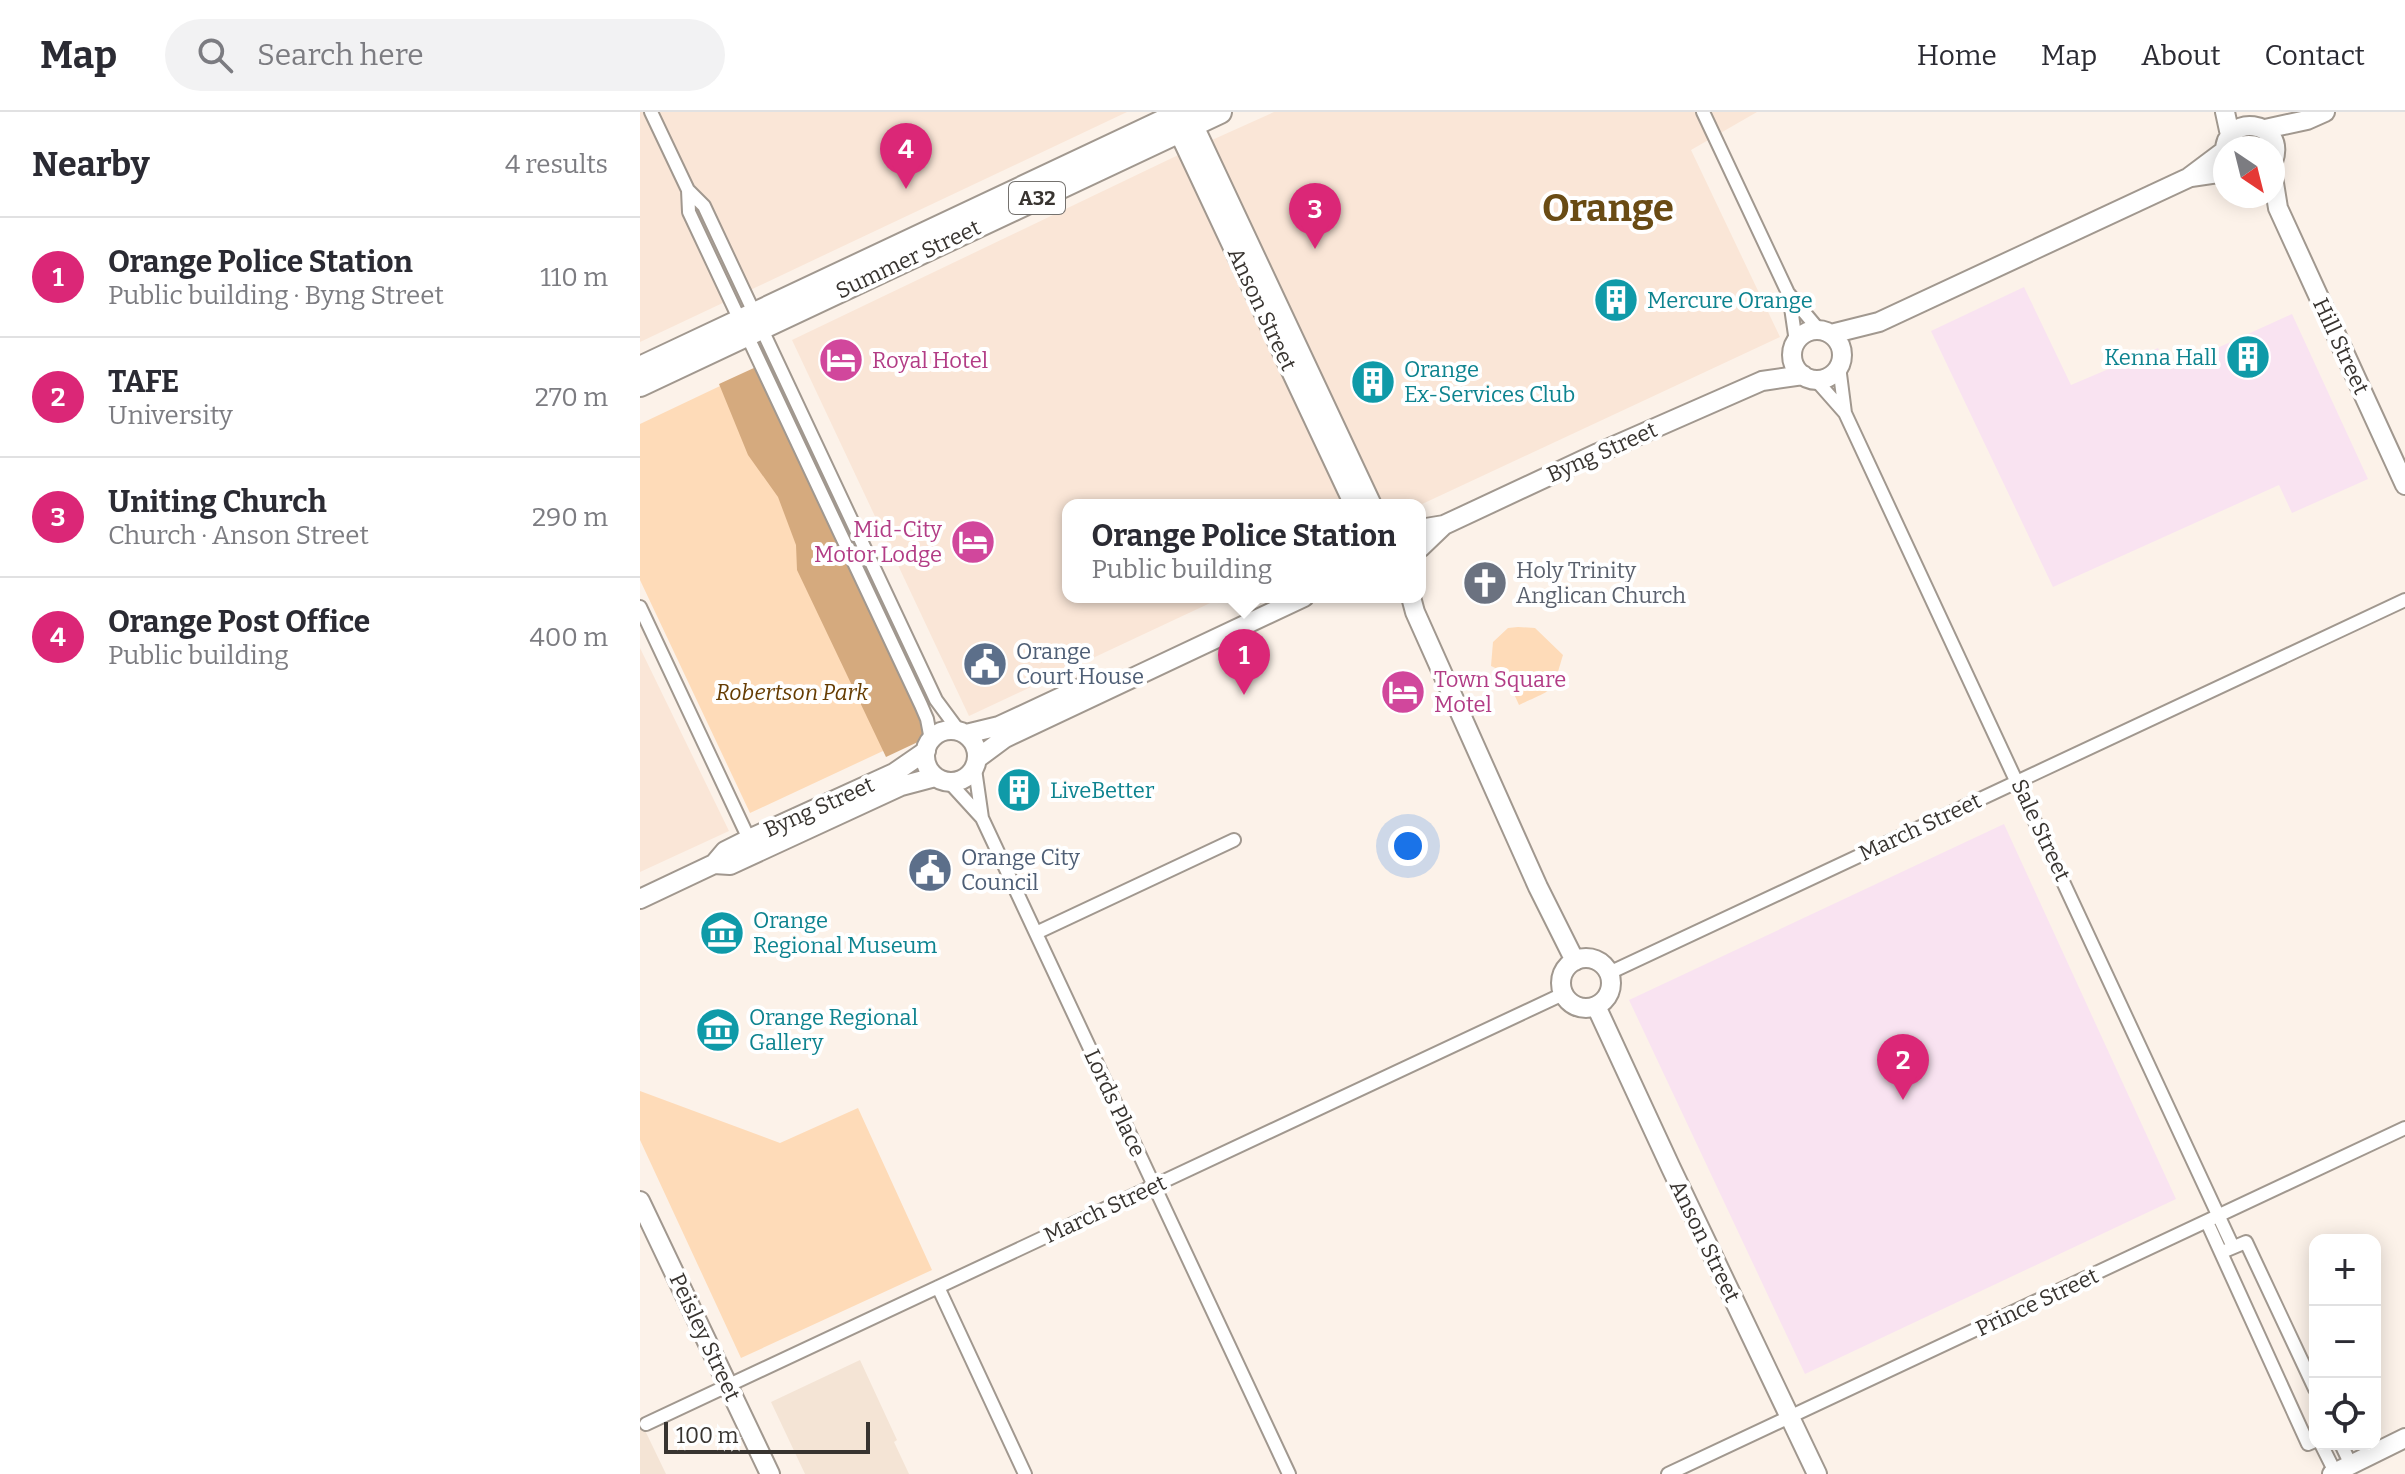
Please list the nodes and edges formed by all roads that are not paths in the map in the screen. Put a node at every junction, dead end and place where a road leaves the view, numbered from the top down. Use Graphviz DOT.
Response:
graph roads {
  1 [pos="651,112"];
  2 [pos="1220,112"];
  3 [pos="1703,112"];
  4 [pos="2225,112"];
  5 [pos="2325,112"];
  6 [pos="1180,118"];
  7 [pos="2307,120"];
  8 [pos="2252,122"];
  9 [pos="2226,136"];
  10 [pos="2232,136"];
  11 [pos="2270,136"];
  12 [pos="2285,143"];
  13 [pos="2213,158"];
  14 [pos="2213,174"];
  15 [pos="2188,178"];
  16 [pos="2275,208"];
  17 [pos="1788,293"];
  18 [pos="1879,322"];
  19 [pos="751,324"];
  20 [pos="1825,332"];
  21 [pos="1794,349"];
  22 [pos="1841,360"];
  23 [pos="640,368"];
  24 [pos="1809,377"];
  25 [pos="1762,381"];
  26 [pos="640,385"];
  27 [pos="1845,413"];
  28 [pos="2405,485"];
  29 [pos="1351,499"];
  30 [pos="1369,499"];
  31 [pos="1444,525"];
  32 [pos="1426,528"];
  33 [pos="1426,542"];
  34 [pos="2405,600"];
  35 [pos="1264,603"];
  36 [pos="1291,603"];
  37 [pos="1410,603"];
  38 [pos="640,607"];
  39 [pos="963,733"];
  40 [pos="928,745"];
  41 [pos="976,763"];
  42 [pos="942,780"];
  43 [pos="2018,781"];
  44 [pos="982,818"];
  45 [pos="749,839"];
  46 [pos="1234,840"];
  47 [pos="741,860"];
  48 [pos="714,864"];
  49 [pos="640,899"];
  50 [pos="1036,933"];
  51 [pos="1575,961"];
  52 [pos="1609,973"];
  53 [pos="1563,994"];
  54 [pos="1596,1006"];
  55 [pos="2405,1128"];
  56 [pos="1154,1186"];
  57 [pos="640,1201"];
  58 [pos="2213,1219"];
  59 [pos="2233,1247"];
  60 [pos="2221,1253"];
  61 [pos="938,1287"];
  62 [pos="2310,1378"];
  63 [pos="727,1386"];
  64 [pos="1790,1416"];
  65 [pos="646,1424"];
  66 [pos="2405,1438"];
  67 [pos="2309,1444"];
  68 [pos="2325,1450"];
  69 [pos="2341,1450"];
  70 [pos="2339,1471"];
  71 [pos="770,1474"];
  72 [pos="1025,1474"];
  73 [pos="1289,1474"];
  74 [pos="1668,1474"];
  75 [pos="1817,1474"];
  1 -- 19 [label="street"];
  2 -- 6 [label="highway, Summer Street / A32"];
  3 -- 17 [label="street"];
  4 -- 9 [label="street"];
  5 -- 7 [label="street"];
  6 -- 19 [label="highway, Summer Street / A32"];
  6 -- 29 [label="street, Anson Street"];
  6 -- 30 [label="street, Anson Street"];
  7 -- 8 [label="street"];
  7 -- 12 [label="street"];
  8 -- 10 [label="street"];
  8 -- 11 [label="street"];
  13 -- 15 [label="street"];
  14 -- 15 [label="street"];
  15 -- 18 [label="street"];
  16 -- 28 [label="street, Hill Street"];
  17 -- 20 [label="street"];
  17 -- 21 [label="street"];
  18 -- 20 [label="street"];
  18 -- 22 [label="street"];
  19 -- 23 [label="highway, Summer Street / A32"];
  19 -- 26 [label="highway, Summer Street / A32"];
  19 -- 39 [label="street"];
  19 -- 40 [label="street"];
  20 -- 21 [label="street"];
  20 -- 22 [label="street"];
  21 -- 24 [label="street"];
  21 -- 25 [label="street, Byng Street"];
  22 -- 24 [label="street"];
  22 -- 27 [label="street, Sale Street"];
  24 -- 25 [label="street, Byng Street"];
  24 -- 27 [label="street, Sale Street"];
  25 -- 31 [label="street, Byng Street"];
  27 -- 43 [label="street, Sale Street"];
  31 -- 32 [label="street, Byng Street"];
  31 -- 33 [label="street, Byng Street"];
  34 -- 43 [label="street, March Street"];
  35 -- 39 [label="street"];
  36 -- 41 [label="street"];
  37 -- 51 [label="street"];
  38 -- 45 [label="street"];
  39 -- 40 [label="street"];
  39 -- 41 [label="street"];
  40 -- 42 [label="street"];
  40 -- 45 [label="street, Byng Street"];
  41 -- 42 [label="street"];
  41 -- 44 [label="street, Lords Place"];
  42 -- 44 [label="street, Lords Place"];
  42 -- 47 [label="street, Byng Street"];
  43 -- 52 [label="street, March Street"];
  43 -- 58 [label="street, Sale Street"];
  44 -- 50 [label="street, Lords Place"];
  45 -- 47 [label="street"];
  45 -- 48 [label="street, Byng Street"];
  46 -- 50 [label="street"];
  47 -- 48 [label="street, Byng Street"];
  48 -- 49 [label="street, Byng Street"];
  50 -- 56 [label="street, Lords Place"];
  51 -- 52 [label="street"];
  51 -- 53 [label="street"];
  52 -- 54 [label="street"];
  53 -- 54 [label="street"];
  53 -- 56 [label="street, March Street"];
  54 -- 64 [label="street, Anson Street"];
  55 -- 58 [label="street, Prince Street"];
  56 -- 61 [label="street, March Street"];
  56 -- 73 [label="street, Lords Place"];
  57 -- 63 [label="street, Peisley Street"];
  58 -- 59 [label="street, Sale Street"];
  58 -- 60 [label="street, Sale Street"];
  58 -- 64 [label="street, Prince Street"];
  59 -- 60 [label="street"];
  59 -- 62 [label="street, Sale Street"];
  60 -- 67 [label="street, Sale Street"];
  61 -- 63 [label="street, March Street"];
  61 -- 72 [label="street"];
  63 -- 65 [label="street, March Street"];
  63 -- 71 [label="street, Peisley Street"];
  64 -- 74 [label="street, Prince Street"];
  64 -- 75 [label="street, Anson Street"];
  66 -- 70 [label="street"];
  68 -- 70 [label="street"];
  69 -- 70 [label="street"];
}
